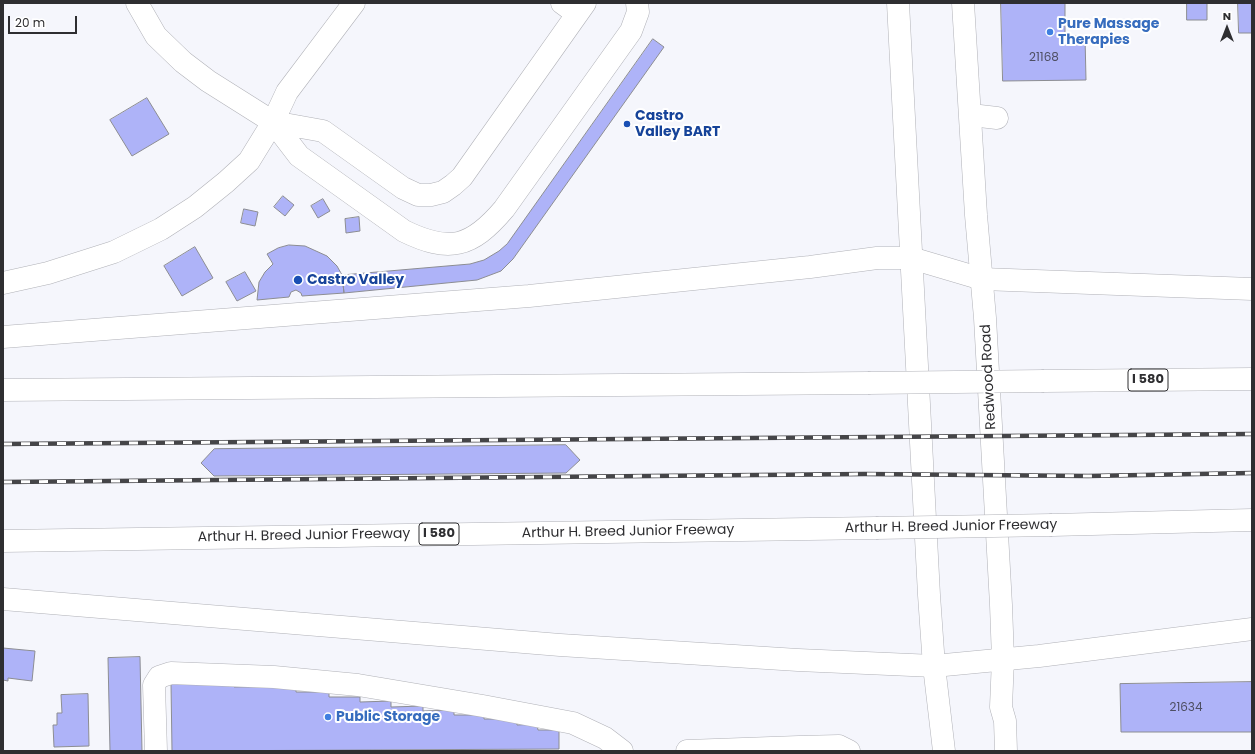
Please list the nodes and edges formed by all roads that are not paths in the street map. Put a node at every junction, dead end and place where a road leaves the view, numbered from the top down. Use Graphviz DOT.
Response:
graph roads {
  1 [pos="137,3"];
  2 [pos="354,3"];
  3 [pos="637,3"];
  4 [pos="898,3"];
  5 [pos="963,3"];
  6 [pos="575,7"];
  7 [pos="971,115"];
  8 [pos="997,118"];
  9 [pos="273,122"];
  10 [pos="911,258"];
  11 [pos="982,279"];
  12 [pos="3,283"];
  13 [pos="1252,288"];
  14 [pos="3,338"];
  15 [pos="1252,379"];
  16 [pos="3,390"];
  17 [pos="1252,520"];
  18 [pos="3,541"];
  19 [pos="3,599"];
  20 [pos="1252,629"];
  21 [pos="1003,659"];
  22 [pos="934,666"];
  23 [pos="799,749"];
  24 [pos="156,751"];
  25 [pos="622,751"];
  26 [pos="687,751"];
  27 [pos="849,751"];
  28 [pos="944,751"];
  29 [pos="1006,751"];
  1 -- 9 [label="main road"];
  2 -- 9 [label="main road"];
  3 -- 9 [label="main road"];
  4 -- 10 [label="main road"];
  5 -- 7 [label="main road, Redwood Road"];
  6 -- 9 [label="main road"];
  7 -- 8 [label="main road"];
  7 -- 11 [label="main road, Redwood Road"];
  9 -- 12 [label="main road"];
  10 -- 11 [label="main road"];
  10 -- 14 [label="main road"];
  10 -- 22 [label="main road"];
  11 -- 13 [label="main road"];
  11 -- 21 [label="main road, Redwood Road"];
  15 -- 16 [label="main road, I 580, bridge"];
  17 -- 18 [label="main road, Arthur H. Breed Junior Freeway / I 580, bridge"];
  19 -- 22 [label="main road"];
  20 -- 21 [label="main road"];
  21 -- 22 [label="main road"];
  21 -- 29 [label="main road, Redwood Road"];
  22 -- 28 [label="main road"];
  23 -- 26 [label="main road"];
  23 -- 27 [label="main road"];
  24 -- 25 [label="main road"];
}
